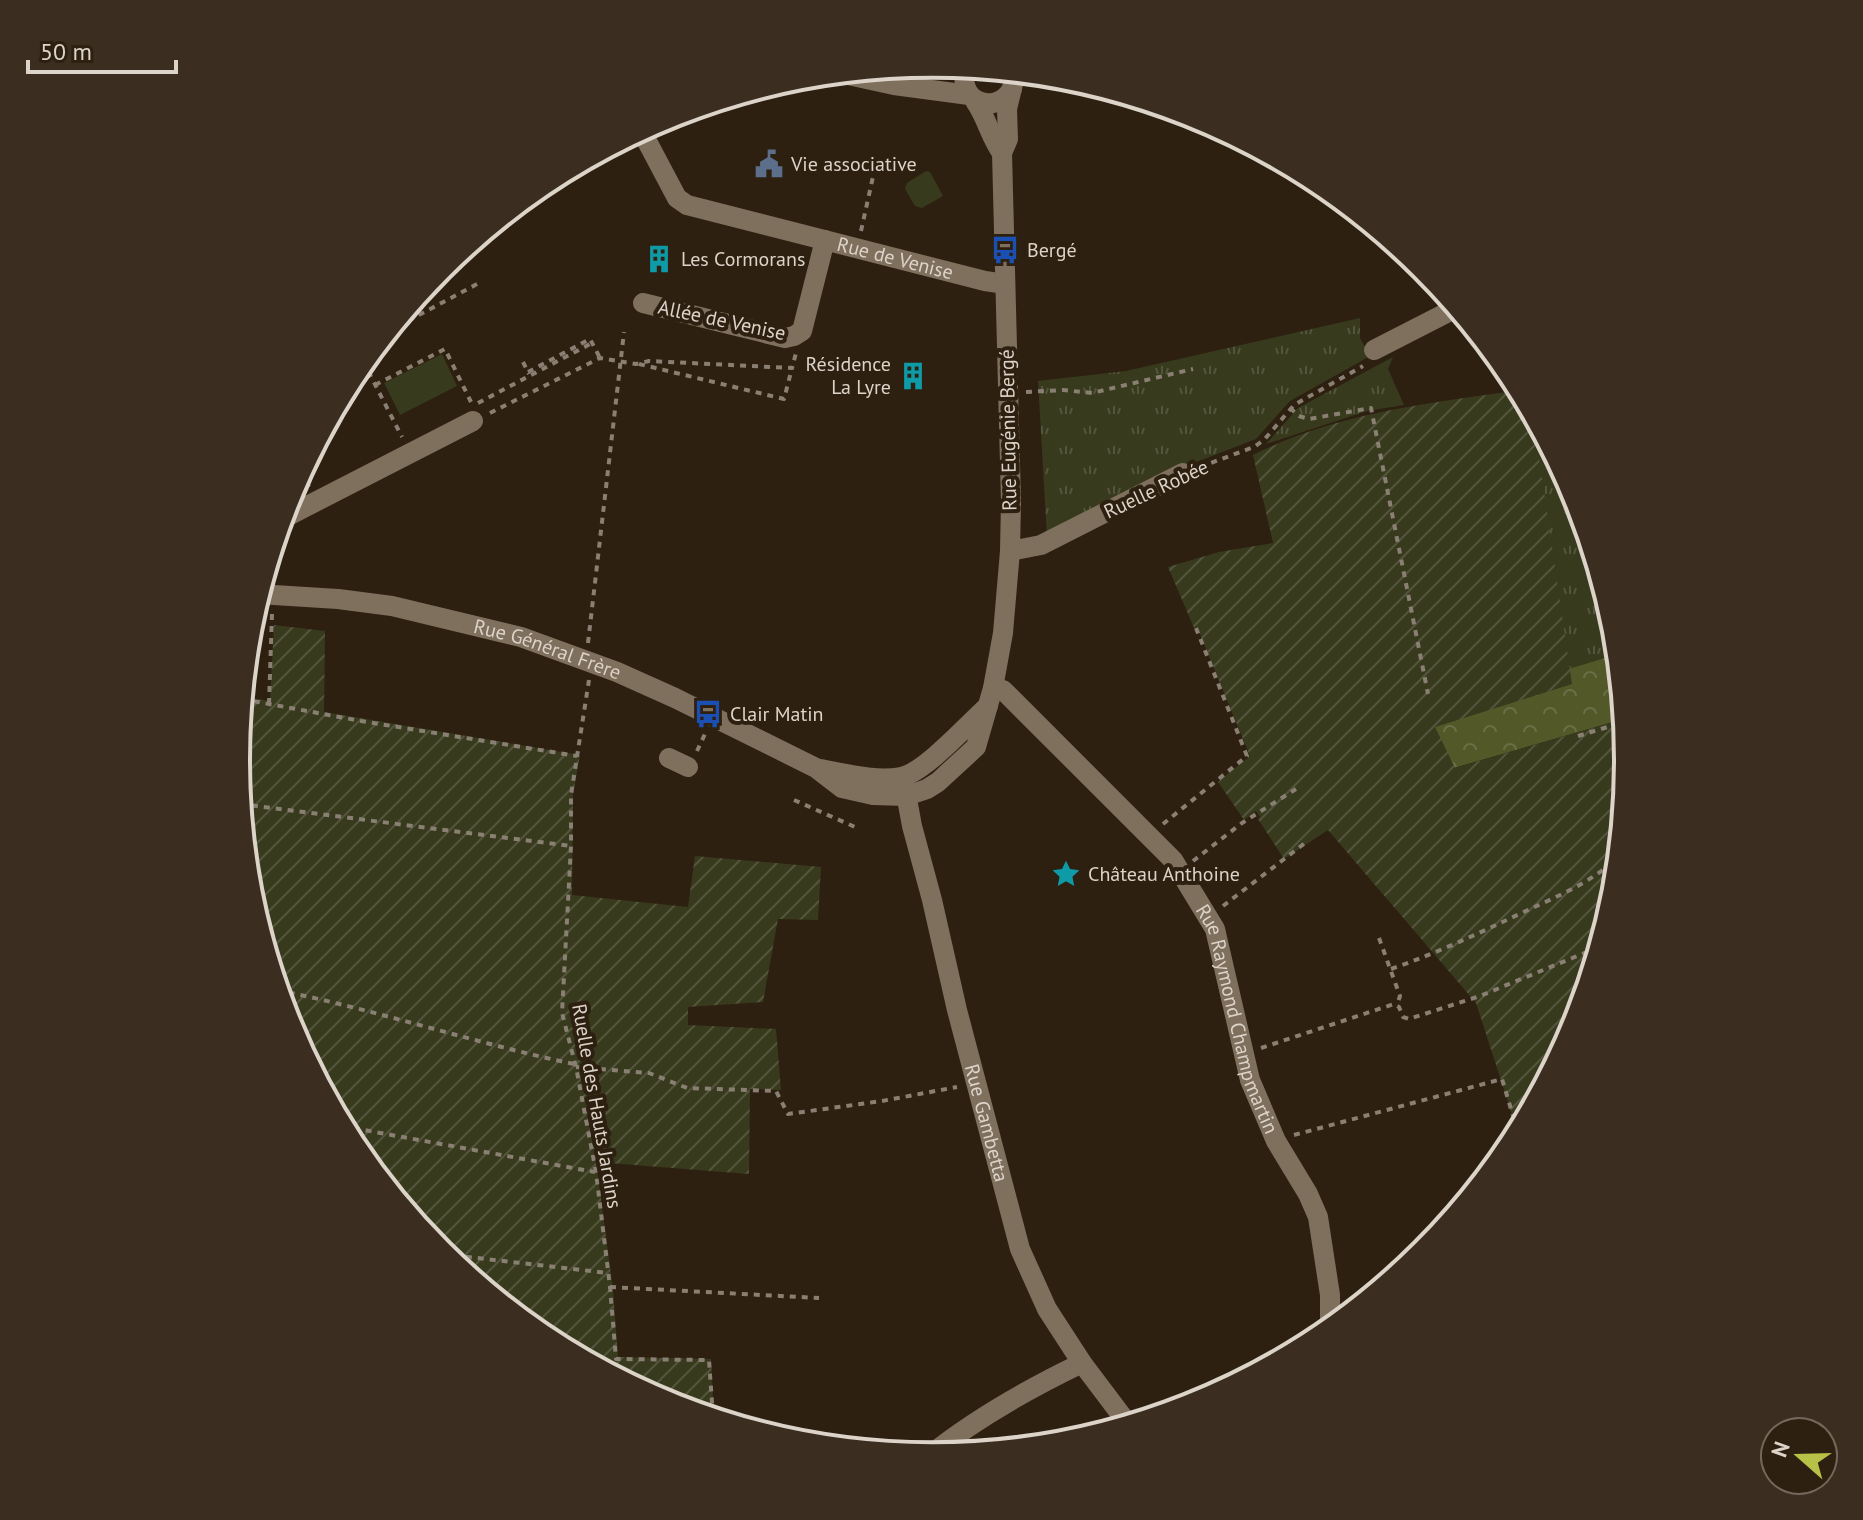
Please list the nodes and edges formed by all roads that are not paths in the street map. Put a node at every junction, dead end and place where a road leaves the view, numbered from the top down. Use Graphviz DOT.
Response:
graph roads {
  1 [pos="963,79"];
  2 [pos="873,81"];
  3 [pos="1012,83"];
  4 [pos="1013,83"];
  5 [pos="972,98"];
  6 [pos="647,141"];
  7 [pos="1002,153"];
  8 [pos="825,240"];
  9 [pos="1005,284"];
  10 [pos="643,303"];
  11 [pos="1446,313"];
  12 [pos="1374,350"];
  13 [pos="477,414"];
  14 [pos="1183,473"];
  15 [pos="297,511"];
  16 [pos="1010,551"];
  17 [pos="270,594"];
  18 [pos="990,697"];
  19 [pos="669,758"];
  20 [pos="688,767"];
  21 [pos="905,786"];
  22 [pos="1330,1313"];
  23 [pos="1082,1363"];
  24 [pos="1121,1415"];
  25 [pos="947,1442"];
  1 -- 5 [label="street"];
  2 -- 5 [label="street"];
  3 -- 5 [label="street"];
  4 -- 7 [label="street, Rue Eugénie Bergé"];
  5 -- 7 [label="street, Rue Eugénie Bergé"];
  6 -- 8 [label="street, Rue de Venise"];
  7 -- 9 [label="street, Rue Eugénie Bergé"];
  8 -- 9 [label="street, Rue de Venise"];
  8 -- 10 [label="street, Allée de Venise"];
  9 -- 16 [label="street, Rue Eugénie Bergé"];
  11 -- 12 [label="street"];
  13 -- 15 [label="street"];
  14 -- 16 [label="street, Ruelle Robée"];
  16 -- 18 [label="street, Rue Eugénie Bergé"];
  17 -- 21 [label="street, Rue Général Frère"];
  18 -- 21 [label="street"];
  18 -- 22 [label="street, Rue Raymond Champmartin"];
  19 -- 20 [label="street"];
  21 -- 23 [label="street, Rue Gambetta"];
  23 -- 24 [label="street, Rue Gambetta"];
  23 -- 25 [label="street"];
}
